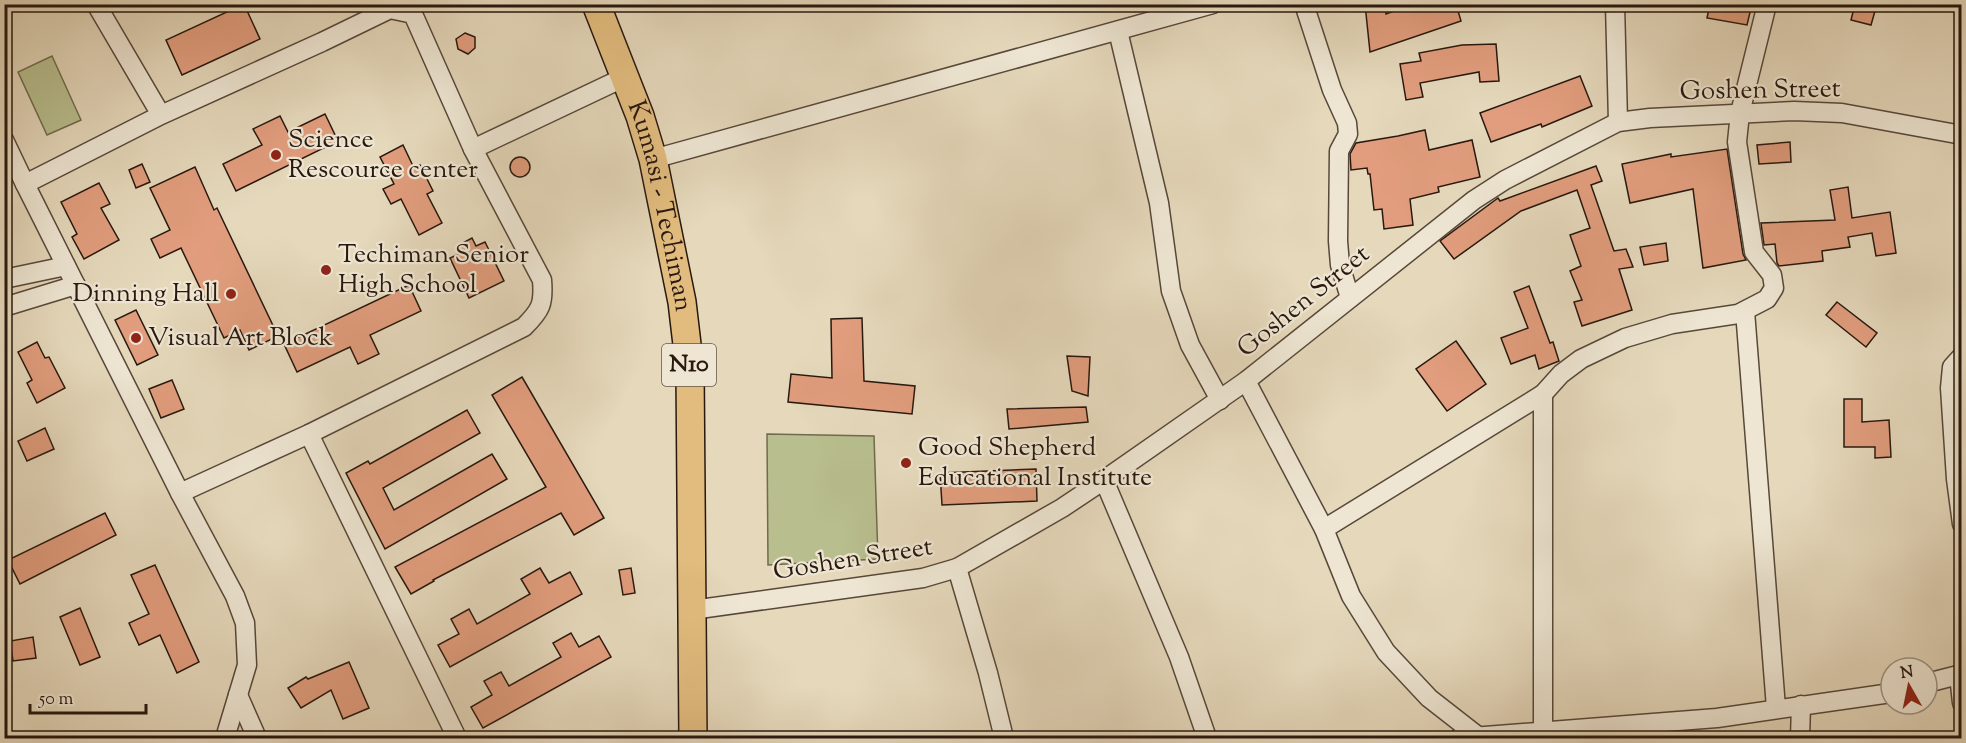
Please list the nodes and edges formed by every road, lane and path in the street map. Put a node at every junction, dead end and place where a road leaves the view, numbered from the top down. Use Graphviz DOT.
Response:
graph roads {
  1 [pos="96,4"];
  2 [pos="596,4"];
  3 [pos="1213,4"];
  4 [pos="1304,4"];
  5 [pos="1615,4"];
  6 [pos="1767,4"];
  7 [pos="1118,31"];
  8 [pos="625,77"];
  9 [pos="1740,113"];
  10 [pos="161,115"];
  11 [pos="1617,122"];
  12 [pos="1960,129"];
  13 [pos="4,140"];
  14 [pos="473,149"];
  15 [pos="653,159"];
  16 [pos="25,184"];
  17 [pos="66,266"];
  18 [pos="4,279"];
  19 [pos="76,285"];
  20 [pos="1350,298"];
  21 [pos="4,307"];
  22 [pos="1745,311"];
  23 [pos="1962,356"];
  24 [pos="1246,381"];
  25 [pos="1543,394"];
  26 [pos="1220,400"];
  27 [pos="309,434"];
  28 [pos="1104,480"];
  29 [pos="180,493"];
  30 [pos="1962,524"];
  31 [pos="1324,529"];
  32 [pos="957,568"];
  33 [pos="692,610"];
  34 [pos="1960,674"];
  35 [pos="1939,680"];
  36 [pos="238,695"];
  37 [pos="1879,695"];
  38 [pos="1962,703"];
  39 [pos="1801,705"];
  40 [pos="1776,708"];
  41 [pos="1543,735"];
  42 [pos="1479,737"];
  43 [pos="225,738"];
  44 [pos="257,738"];
  45 [pos="457,738"];
  46 [pos="693,738"];
  47 [pos="1004,738"];
  48 [pos="1207,738"];
  49 [pos="1459,738"];
  50 [pos="1800,738"];
  1 -- 10 [label="street"];
  2 -- 8 [label="highway, Kumasi - Techiman / N10"];
  3 -- 7 [label="street"];
  4 -- 20 [label="street"];
  5 -- 11 [label="street"];
  6 -- 9 [label="street"];
  7 -- 15 [label="street"];
  7 -- 26 [label="street"];
  8 -- 14 [label="street"];
  8 -- 15 [label="highway, Kumasi - Techiman / N10"];
  9 -- 11 [label="street, Goshen Street"];
  9 -- 12 [label="street, Goshen Street"];
  9 -- 22 [label="street"];
  10 -- 14 [label="street"];
  10 -- 16 [label="street"];
  11 -- 20 [label="street, Goshen Street"];
  13 -- 16 [label="street"];
  14 -- 27 [label="street"];
  15 -- 33 [label="highway, Kumasi - Techiman / N10"];
  16 -- 17 [label="street"];
  17 -- 18 [label="street"];
  17 -- 19 [label="street"];
  19 -- 21 [label="street"];
  19 -- 29 [label="street"];
  20 -- 24 [label="street, Goshen Street"];
  22 -- 25 [label="street"];
  22 -- 40 [label="street"];
  23 -- 30 [label="street"];
  24 -- 26 [label="street, Goshen Street"];
  24 -- 31 [label="street"];
  25 -- 31 [label="street"];
  25 -- 41 [label="street"];
  26 -- 28 [label="street, Goshen Street"];
  27 -- 29 [label="street"];
  27 -- 45 [label="street"];
  28 -- 32 [label="street, Goshen Street"];
  28 -- 48 [label="street"];
  29 -- 36 [label="street"];
  31 -- 42 [label="street"];
  32 -- 33 [label="street, Goshen Street"];
  32 -- 47 [label="street"];
  33 -- 46 [label="highway, Kumasi - Techiman / N10"];
  34 -- 35 [label="street"];
  34 -- 38 [label="street"];
  36 -- 43 [label="street"];
  36 -- 44 [label="street"];
  37 -- 39 [label="street"];
  39 -- 40 [label="street"];
  39 -- 50 [label="street"];
  40 -- 41 [label="street"];
  41 -- 42 [label="street"];
  42 -- 49 [label="street"];
}
